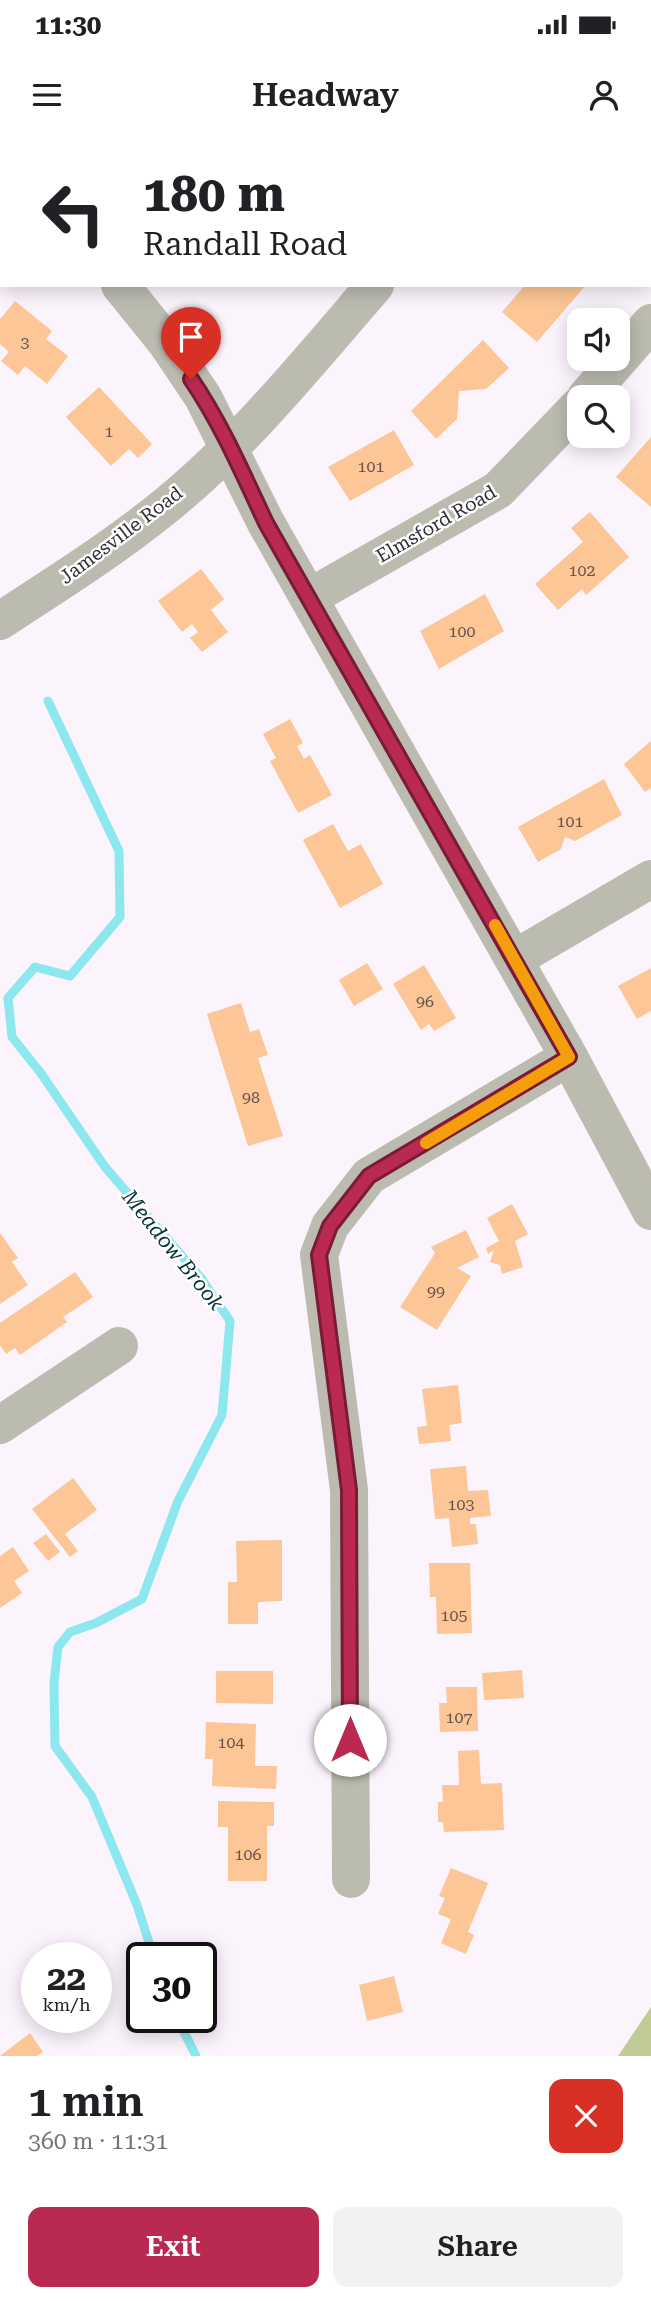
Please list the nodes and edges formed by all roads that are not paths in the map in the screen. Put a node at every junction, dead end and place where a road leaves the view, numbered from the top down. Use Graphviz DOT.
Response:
graph roads {
  1 [pos="122,287"];
  2 [pos="374,287"];
  3 [pos="651,323"];
  4 [pos="597,385"];
  5 [pos="567,418"];
  6 [pos="230,448"];
  7 [pos="310,597"];
  8 [pos="0,621"];
  9 [pos="651,879"];
  10 [pos="514,960"];
  11 [pos="569,1057"];
  12 [pos="651,1211"];
  13 [pos="119,1346"];
  14 [pos="0,1425"];
  15 [pos="351,1879"];
  1 -- 6 [label="street"];
  2 -- 6 [label="street, Jamesville Road"];
  3 -- 4 [label="street"];
  5 -- 7 [label="street, Elmsford Road"];
  6 -- 7 [label="street"];
  6 -- 8 [label="street, Jamesville Road"];
  7 -- 10 [label="street"];
  9 -- 10 [label="street"];
  10 -- 11 [label="street"];
  11 -- 12 [label="street"];
  11 -- 15 [label="street"];
  13 -- 14 [label="street"];
}
